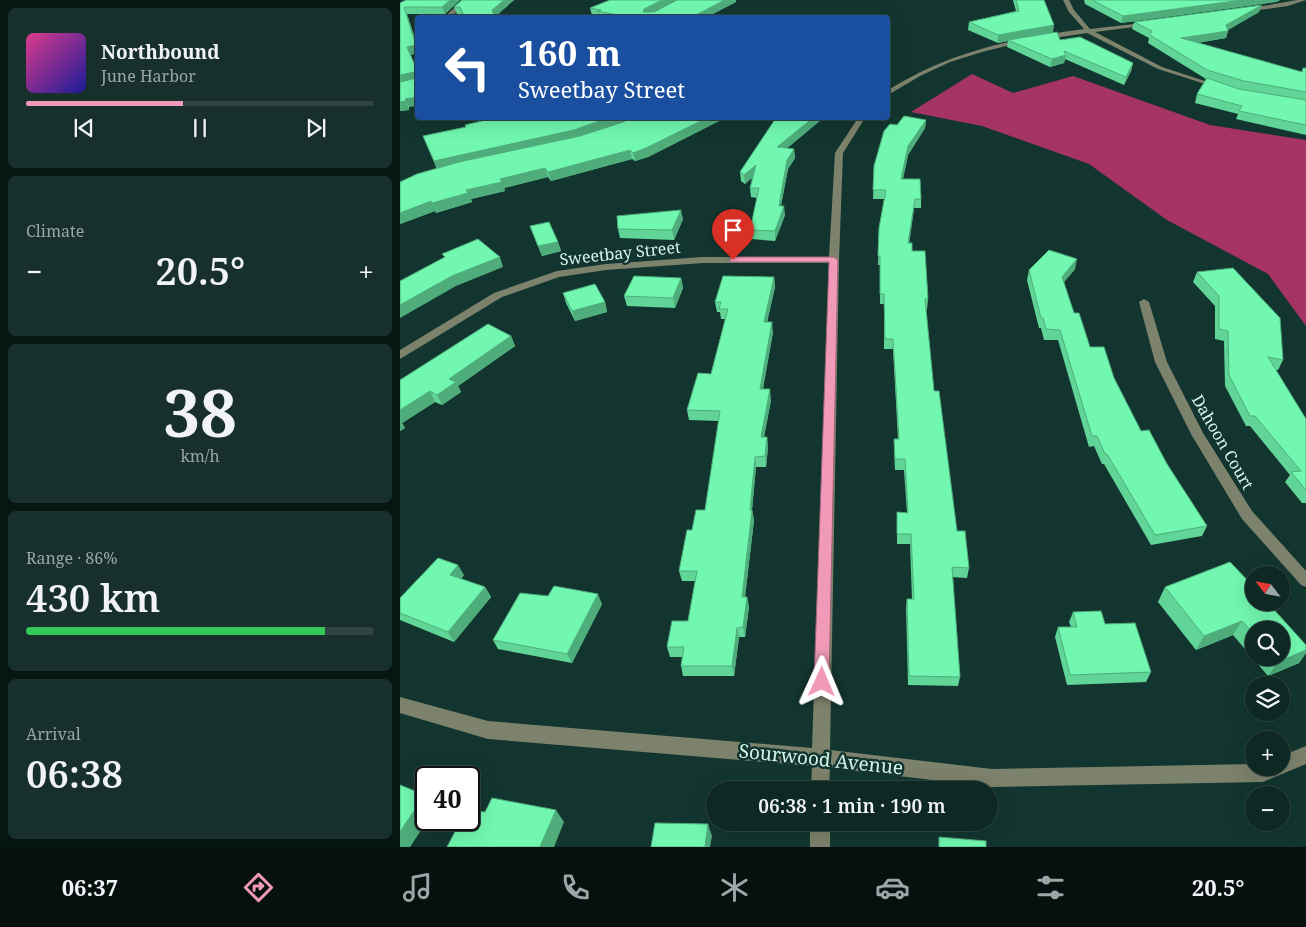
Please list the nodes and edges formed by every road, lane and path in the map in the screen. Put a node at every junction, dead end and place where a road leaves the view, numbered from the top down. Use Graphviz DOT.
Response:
graph roads {
  1 [pos="466,0"];
  2 [pos="1066,0"];
  3 [pos="1303,0"];
  4 [pos="1233,12"];
  5 [pos="449,15"];
  6 [pos="1161,21"];
  7 [pos="1088,31"];
  8 [pos="1231,90"];
  9 [pos="890,92"];
  10 [pos="861,120"];
  11 [pos="834,260"];
  12 [pos="1144,302"];
  13 [pos="400,355"];
  14 [pos="1306,581"];
  15 [pos="400,704"];
  16 [pos="1306,755"];
  17 [pos="819,758"];
  18 [pos="1290,761"];
  19 [pos="1245,773"];
  20 [pos="820,781"];
  21 [pos="820,831"];
  22 [pos="820,847"];
  1 -- 5 [label="street"];
  2 -- 7 [label="street"];
  3 -- 4 [label="street"];
  6 -- 7 [label="street"];
  7 -- 8 [label="street"];
  7 -- 9 [label="street"];
  10 -- 11 [label="street"];
  11 -- 13 [label="street, Sweetbay Street"];
  11 -- 17 [label="street"];
  12 -- 14 [label="street, Dahoon Court"];
  15 -- 17 [label="street, Sourwood Avenue"];
  16 -- 18 [label="street"];
  17 -- 19 [label="street, Sourwood Avenue"];
  17 -- 20 [label="street"];
  21 -- 22 [label="street"];
}
